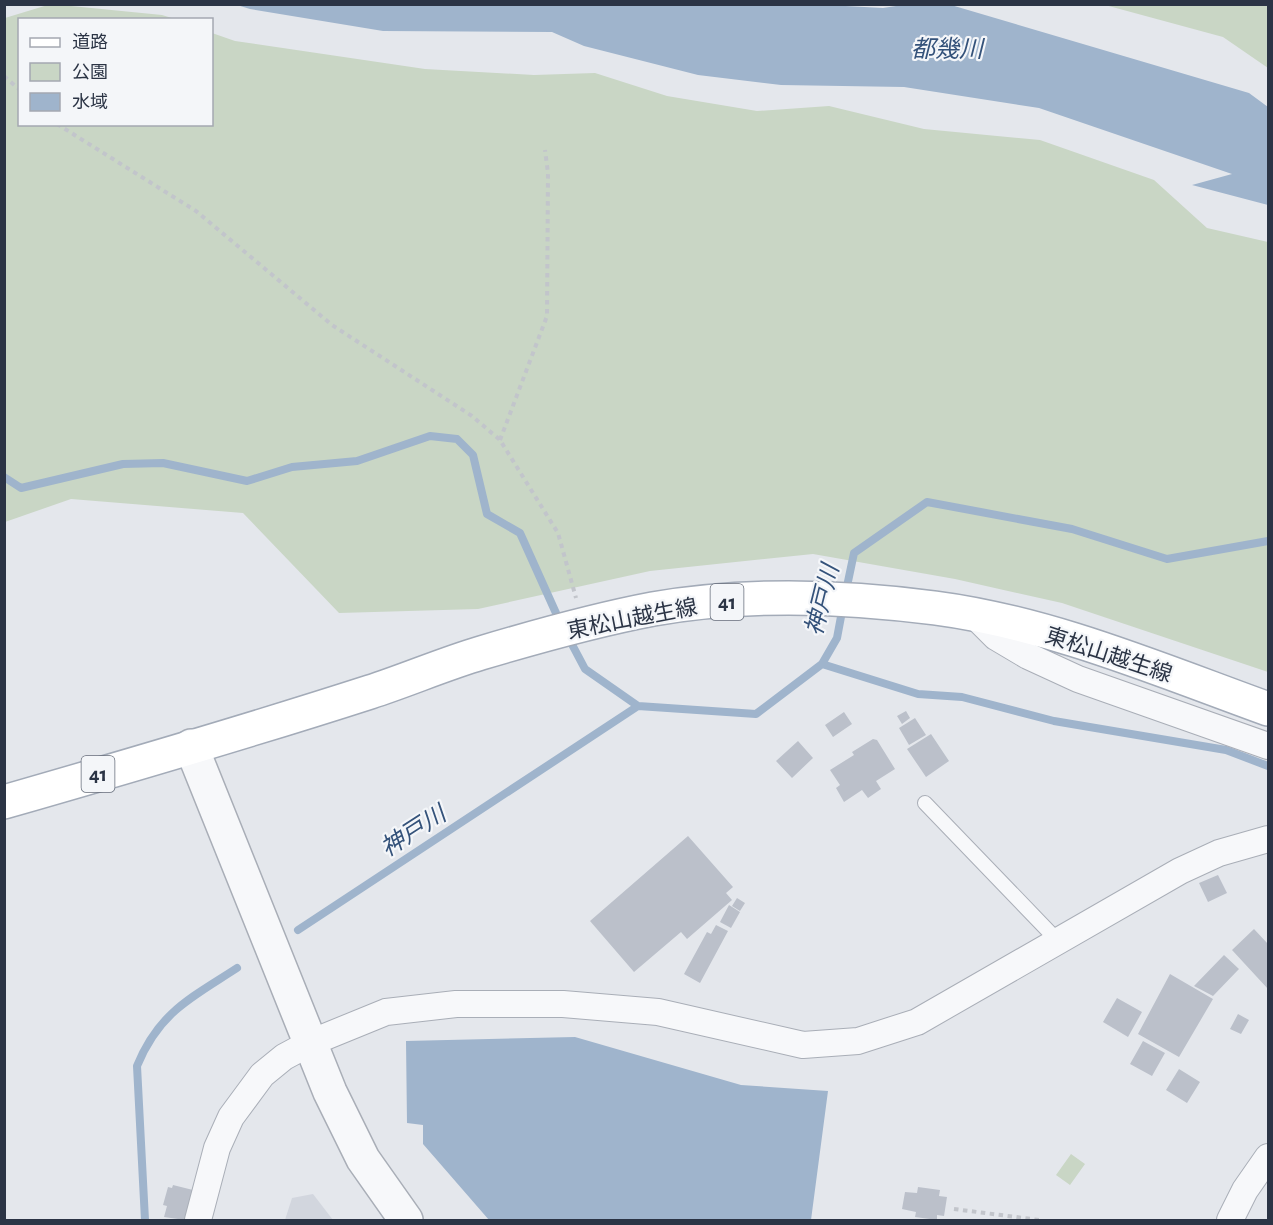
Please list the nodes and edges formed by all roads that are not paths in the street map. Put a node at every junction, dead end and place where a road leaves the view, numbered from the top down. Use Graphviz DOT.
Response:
graph roads {
  1 [pos="974,615"];
  2 [pos="1269,708"];
  3 [pos="191,746"];
  4 [pos="1269,746"];
  5 [pos="4,802"];
  6 [pos="925,803"];
  7 [pos="1269,839"];
  8 [pos="1057,940"];
  9 [pos="310,1043"];
  10 [pos="1269,1157"];
  11 [pos="198,1221"];
  12 [pos="406,1221"];
  13 [pos="1230,1221"];
  1 -- 2 [label="main road, 東松山越生線 / 41"];
  1 -- 3 [label="main road, 東松山越生線 / 41"];
  1 -- 4 [label="street"];
  3 -- 5 [label="main road, 東松山越生線 / 41"];
  3 -- 9 [label="street"];
  6 -- 8 [label="lane"];
  7 -- 8 [label="street"];
  8 -- 9 [label="street"];
  9 -- 11 [label="street"];
  9 -- 12 [label="street"];
  10 -- 13 [label="street"];
}
